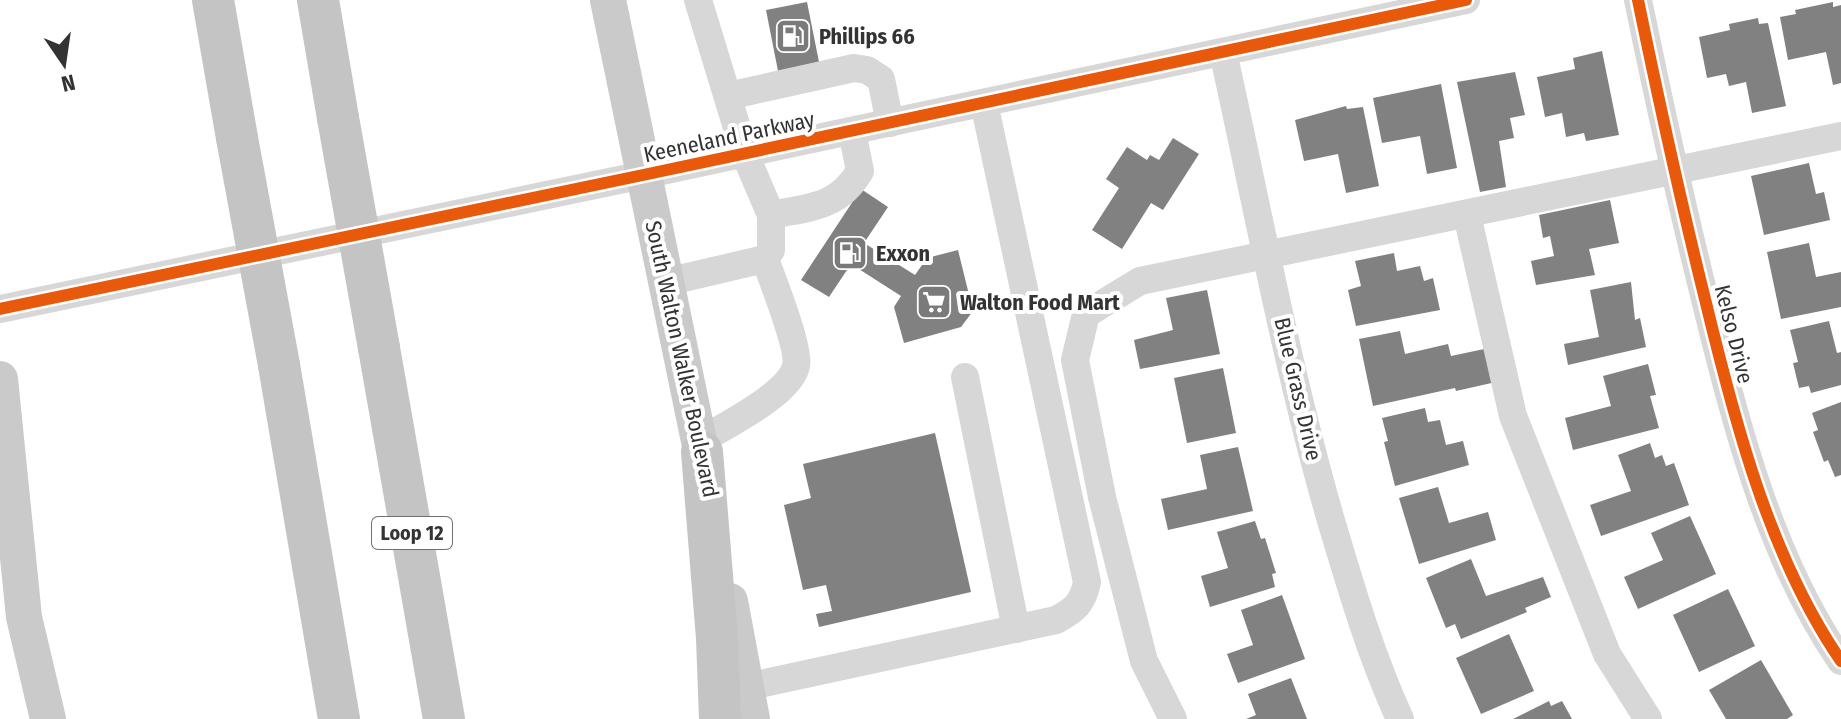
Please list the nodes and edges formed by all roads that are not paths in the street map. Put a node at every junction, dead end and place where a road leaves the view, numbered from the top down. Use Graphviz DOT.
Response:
graph roads {
  1 [pos="213,0"];
  2 [pos="318,0"];
  3 [pos="608,0"];
  4 [pos="698,0"];
  5 [pos="1466,0"];
  6 [pos="1638,0"];
  7 [pos="1223,52"];
  8 [pos="728,96"];
  9 [pos="984,103"];
  10 [pos="890,123"];
  11 [pos="852,131"];
  12 [pos="1841,136"];
  13 [pos="745,154"];
  14 [pos="1673,169"];
  15 [pos="643,175"];
  16 [pos="771,215"];
  17 [pos="1467,215"];
  18 [pos="1268,256"];
  19 [pos="765,259"];
  20 [pos="666,282"];
  21 [pos="0,309"];
  22 [pos="965,377"];
  23 [pos="0,379"];
  24 [pos="701,447"];
  25 [pos="8,527"];
  26 [pos="1016,629"];
  27 [pos="1841,661"];
  28 [pos="749,703"];
  29 [pos="48,719"];
  30 [pos="339,719"];
  31 [pos="444,719"];
  32 [pos="720,719"];
  33 [pos="1173,719"];
  34 [pos="1400,719"];
  35 [pos="1648,719"];
  1 -- 30 [label="highway, bridge"];
  2 -- 31 [label="highway, Loop 12, bridge"];
  3 -- 15 [label="main road, South Walton Walker Boulevard"];
  4 -- 8 [label="street"];
  5 -- 7 [label="street, Keeneland Parkway"];
  6 -- 14 [label="street, Kelso Drive"];
  7 -- 9 [label="street, Keeneland Parkway"];
  7 -- 18 [label="street, Blue Grass Drive"];
  8 -- 10 [label="street"];
  8 -- 13 [label="street"];
  9 -- 10 [label="street, Keeneland Parkway"];
  9 -- 26 [label="street"];
  10 -- 11 [label="street, Keeneland Parkway"];
  11 -- 13 [label="street, Keeneland Parkway"];
  11 -- 16 [label="street"];
  12 -- 14 [label="street"];
  13 -- 15 [label="street, Keeneland Parkway"];
  13 -- 16 [label="street"];
  14 -- 17 [label="street"];
  14 -- 27 [label="street, Kelso Drive"];
  15 -- 20 [label="main road, South Walton Walker Boulevard"];
  15 -- 21 [label="street, Keeneland Parkway"];
  16 -- 19 [label="street"];
  17 -- 18 [label="street"];
  17 -- 35 [label="street"];
  18 -- 33 [label="street"];
  18 -- 34 [label="street, Blue Grass Drive"];
  19 -- 20 [label="street"];
  19 -- 24 [label="street"];
  20 -- 24 [label="main road, South Walton Walker Boulevard"];
  22 -- 26 [label="street"];
  23 -- 25 [label="main road"];
  24 -- 28 [label="main road, South Walton Walker Boulevard"];
  24 -- 32 [label="highway"];
  25 -- 29 [label="main road"];
  26 -- 28 [label="street"];
}
